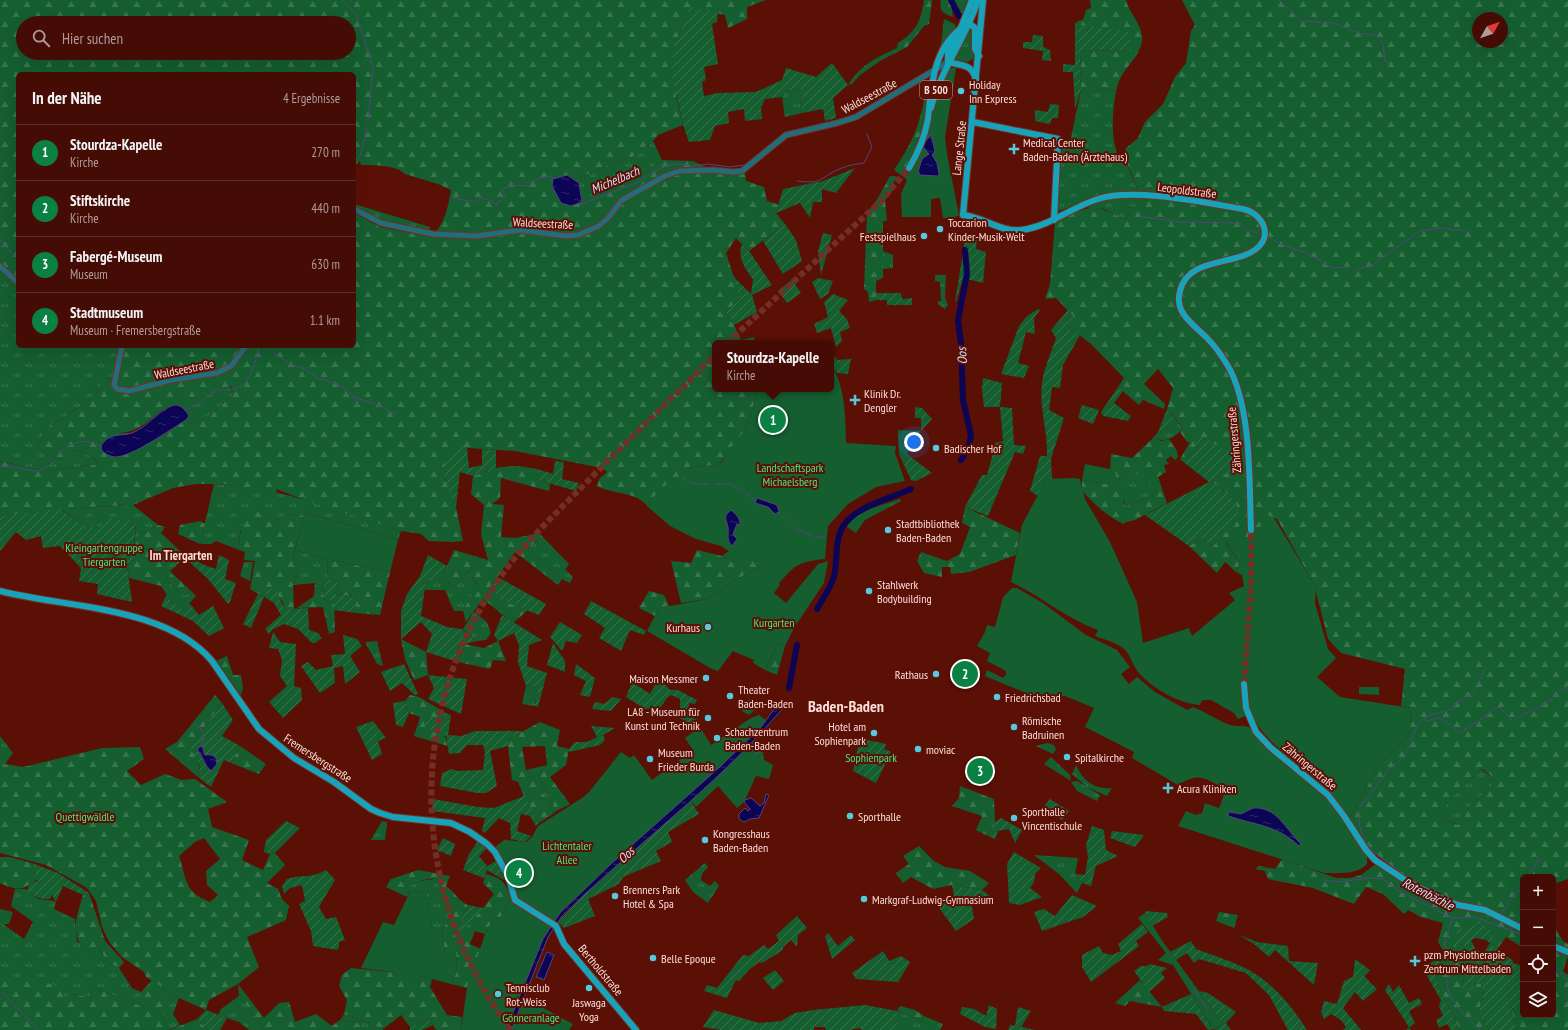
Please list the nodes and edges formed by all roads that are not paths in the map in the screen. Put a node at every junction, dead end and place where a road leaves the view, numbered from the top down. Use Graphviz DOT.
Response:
graph roads {
  1 [pos="972,0"];
  2 [pos="978,0"];
  3 [pos="984,0"];
  4 [pos="967,22"];
  5 [pos="960,29"];
  6 [pos="978,56"];
  7 [pos="948,62"];
  8 [pos="966,65"];
  9 [pos="935,71"];
  10 [pos="976,83"];
  11 [pos="928,119"];
  12 [pos="973,122"];
  13 [pos="909,168"];
  14 [pos="356,210"];
  15 [pos="963,215"];
  16 [pos="1054,220"];
  17 [pos="0,266"];
  18 [pos="16,281"];
  19 [pos="1186,319"];
  20 [pos="122,348"];
  21 [pos="244,348"];
  22 [pos="1251,530"];
  23 [pos="0,591"];
  24 [pos="1244,684"];
  25 [pos="554,925"];
  26 [pos="1520,928"];
  27 [pos="1556,947"];
  28 [pos="1568,952"];
  29 [pos="636,1030"];
  1 -- 4 [label="main road, B 500"];
  2 -- 4 [label="main road, B 500"];
  3 -- 6 [label="main road, Lange Straße"];
  4 -- 5 [label="main road, B 500"];
  4 -- 6 [label="main road"];
  4 -- 7 [label="main road, B 500"];
  5 -- 7 [label="main road"];
  5 -- 9 [label="main road, B 500"];
  6 -- 8 [label="main road"];
  6 -- 10 [label="main road, Lange Straße"];
  7 -- 8 [label="main road"];
  7 -- 9 [label="street, Waldseestraße"];
  7 -- 11 [label="main road, B 500"];
  8 -- 10 [label="main road"];
  9 -- 11 [label="main road, B 500"];
  9 -- 14 [label="street, Waldseestraße"];
  10 -- 12 [label="main road, Lange Straße"];
  11 -- 13 [label="main road, B 500"];
  12 -- 15 [label="main road, Lange Straße"];
  12 -- 16 [label="main road"];
  15 -- 16 [label="main road, Leopoldstraße"];
  16 -- 19 [label="main road, Leopoldstraße"];
  17 -- 18 [label="street"];
  19 -- 22 [label="main road, Zähringerstraße"];
  20 -- 21 [label="street, Waldseestraße"];
  23 -- 25 [label="main road, Fremersbergstraße"];
  24 -- 26 [label="main road, Zähringerstraße"];
  25 -- 29 [label="main road, Bertholdstraße"];
  27 -- 28 [label="main road"];
}
